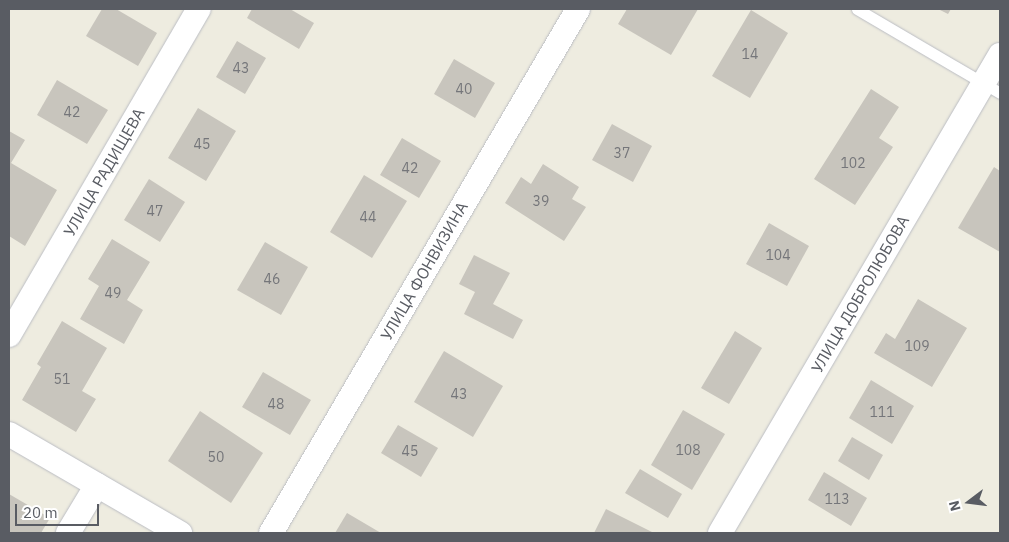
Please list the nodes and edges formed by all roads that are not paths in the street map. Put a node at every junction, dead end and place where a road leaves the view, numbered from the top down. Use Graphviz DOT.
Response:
graph roads {
  1 [pos="198,9"];
  2 [pos="578,9"];
  3 [pos="857,9"];
  4 [pos="1000,55"];
  5 [pos="992,88"];
  6 [pos="9,334"];
  7 [pos="9,434"];
  8 [pos="97,485"];
  9 [pos="68,533"];
  10 [pos="180,533"];
  11 [pos="271,533"];
  12 [pos="720,533"];
  1 -- 6 [label="street, УЛИЦА РАДИЩЕВА"];
  2 -- 11 [label="street, УЛИЦА ФОНВИЗИНА"];
  3 -- 5 [label="lane"];
  4 -- 5 [label="street, УЛИЦА ДОБРОЛЮБОВА"];
  5 -- 12 [label="street, УЛИЦА ДОБРОЛЮБОВА"];
  7 -- 8 [label="street"];
  8 -- 9 [label="street"];
  8 -- 10 [label="street"];
}
